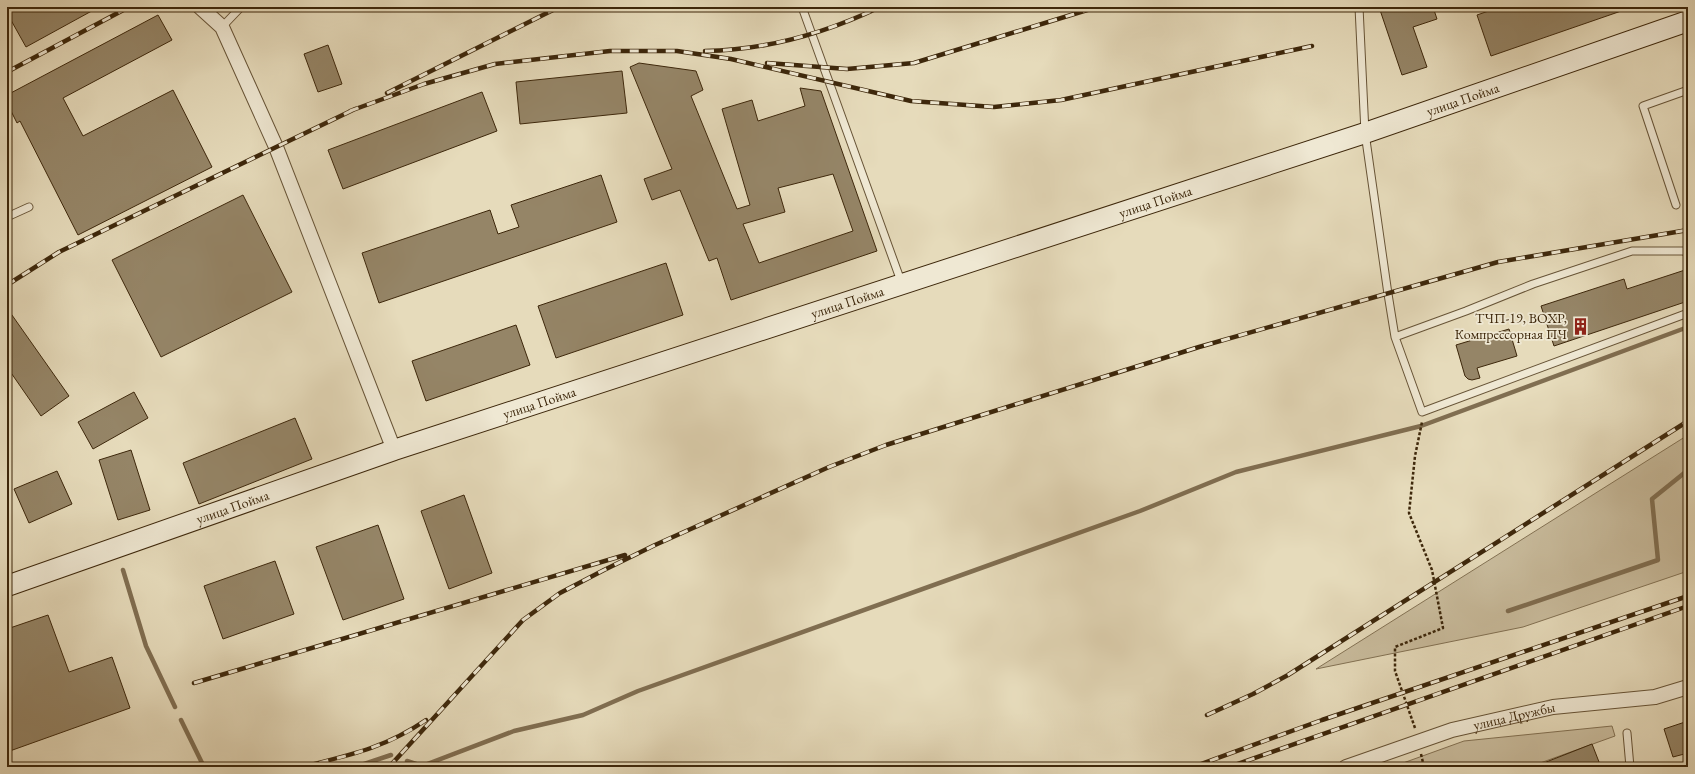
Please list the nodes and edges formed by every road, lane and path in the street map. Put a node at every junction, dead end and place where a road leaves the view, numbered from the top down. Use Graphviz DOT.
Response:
graph roads {
  1 [pos="200,7"];
  2 [pos="241,7"];
  3 [pos="802,7"];
  4 [pos="1359,7"];
  5 [pos="1688,20"];
  6 [pos="222,27"];
  7 [pos="1688,90"];
  8 [pos="1365,133"];
  9 [pos="1676,205"];
  10 [pos="29,207"];
  11 [pos="7,217"];
  12 [pos="1688,256"];
  13 [pos="902,284"];
  14 [pos="1688,313"];
  15 [pos="1395,337"];
  16 [pos="1422,412"];
  17 [pos="394,450"];
  18 [pos="7,586"];
  19 [pos="1688,687"];
  20 [pos="1627,733"];
  21 [pos="1420,741"];
  22 [pos="1346,767"];
  23 [pos="1424,767"];
  24 [pos="1630,767"];
  1 -- 6 [label="street"];
  2 -- 6 [label="lane"];
  3 -- 13 [label="lane"];
  4 -- 8 [label="lane"];
  5 -- 8 [label="main road, улица Пойма"];
  6 -- 17 [label="street"];
  7 -- 9 [label="lane"];
  8 -- 13 [label="main road, улица Пойма"];
  8 -- 15 [label="lane"];
  10 -- 11 [label="lane"];
  12 -- 15 [label="lane"];
  13 -- 17 [label="main road, улица Пойма"];
  14 -- 16 [label="lane"];
  15 -- 16 [label="lane"];
  16 -- 21 [label="path"];
  17 -- 18 [label="main road, улица Пойма"];
  19 -- 21 [label="street, улица Дружбы"];
  20 -- 24 [label="lane"];
  21 -- 22 [label="street, улица Дружбы"];
  21 -- 23 [label="path"];
}
